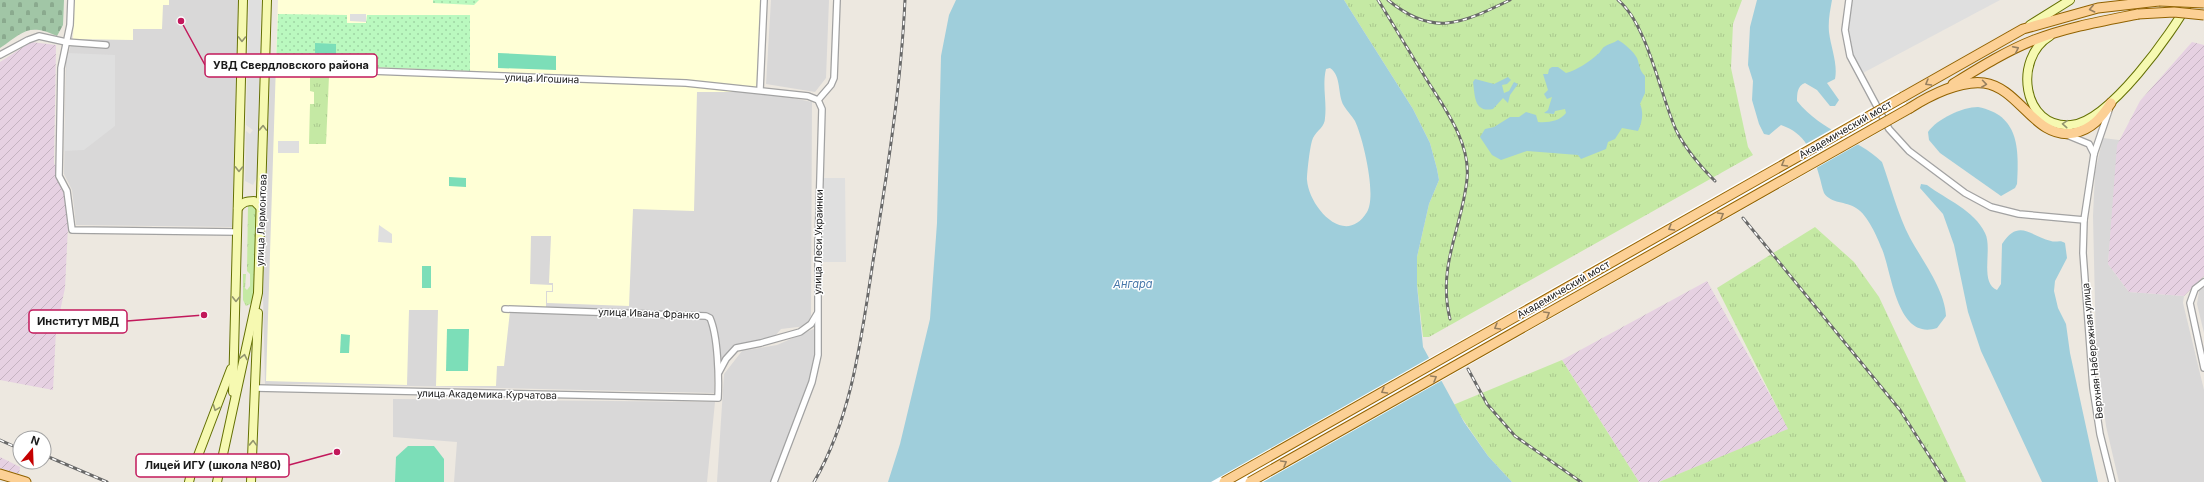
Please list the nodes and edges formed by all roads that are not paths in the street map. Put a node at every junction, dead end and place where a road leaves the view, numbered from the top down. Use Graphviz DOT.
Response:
graph roads {
  1 [pos="71,0"];
  2 [pos="243,0"];
  3 [pos="268,0"];
  4 [pos="764,0"];
  5 [pos="837,0"];
  6 [pos="1849,0"];
  7 [pos="2070,0"];
  8 [pos="2190,0"];
  9 [pos="2204,3"];
  10 [pos="2204,15"];
  11 [pos="2023,29"];
  12 [pos="2052,34"];
  13 [pos="66,42"];
  14 [pos="106,45"];
  15 [pos="0,56"];
  16 [pos="265,67"];
  17 [pos="760,90"];
  18 [pos="1933,96"];
  19 [pos="818,100"];
  20 [pos="2112,104"];
  21 [pos="2064,134"];
  22 [pos="2094,154"];
  23 [pos="238,208"];
  24 [pos="261,208"];
  25 [pos="2084,220"];
  26 [pos="237,232"];
  27 [pos="2204,282"];
  28 [pos="258,293"];
  29 [pos="505,309"];
  30 [pos="818,313"];
  31 [pos="234,358"];
  32 [pos="2204,368"];
  33 [pos="719,372"];
  34 [pos="255,388"];
  35 [pos="718,398"];
  36 [pos="228,437"];
  37 [pos="0,474"];
  38 [pos="26,482"];
  39 [pos="189,482"];
  40 [pos="218,482"];
  41 [pos="251,482"];
  42 [pos="774,482"];
  43 [pos="1224,482"];
  44 [pos="1250,482"];
  45 [pos="2112,482"];
  1 -- 13 [label="street"];
  2 -- 23 [label="main road, улица Лермонтова, one-way"];
  3 -- 16 [label="main road, улица Лермонтова"];
  4 -- 17 [label="street"];
  5 -- 19 [label="street"];
  6 -- 25 [label="street"];
  7 -- 11 [label="main road"];
  8 -- 20 [label="main road"];
  9 -- 11 [label="main road, Академический мост, one-way, bridge"];
  10 -- 12 [label="main road, bridge"];
  11 -- 43 [label="main road, Академический мост, one-way, bridge"];
  18 -- 12 [label="main road, one-way"];
  20 -- 12 [label="main road, one-way"];
  13 -- 14 [label="street"];
  13 -- 15 [label="street"];
  13 -- 26 [label="street"];
  16 -- 17 [label="street, улица Игошина"];
  24 -- 16 [label="main road, улица Лермонтова, one-way"];
  17 -- 19 [label="street, улица Игошина"];
  18 -- 21 [label="main road, one-way"];
  44 -- 18 [label="main road, Академический мост, one-way, bridge"];
  19 -- 30 [label="street, улица Леси Украинки"];
  20 -- 21 [label="main road"];
  20 -- 22 [label="street, Верхняя Набережная улица"];
  21 -- 22 [label="street"];
  22 -- 25 [label="street, Верхняя Набережная улица"];
  23 -- 24 [label="main road"];
  23 -- 26 [label="main road, улица Лермонтова"];
  24 -- 28 [label="main road, улица Лермонтова"];
  25 -- 45 [label="street, Верхняя Набережная улица"];
  26 -- 31 [label="main road, улица Лермонтова, one-way"];
  27 -- 32 [label="street"];
  28 -- 34 [label="main road"];
  36 -- 28 [label="main road, улица Лермонтова, one-way"];
  29 -- 33 [label="street, улица Ивана Франко"];
  30 -- 33 [label="street"];
  30 -- 42 [label="street, улица Леси Украинки"];
  31 -- 36 [label="main road, улица Лермонтова"];
  31 -- 39 [label="main road, one-way"];
  33 -- 35 [label="street, улица Ивана Франко"];
  34 -- 35 [label="street, улица Академика Курчатова"];
  41 -- 34 [label="main road, one-way"];
  36 -- 40 [label="main road, улица Лермонтова"];
  37 -- 38 [label="main road"];
}
